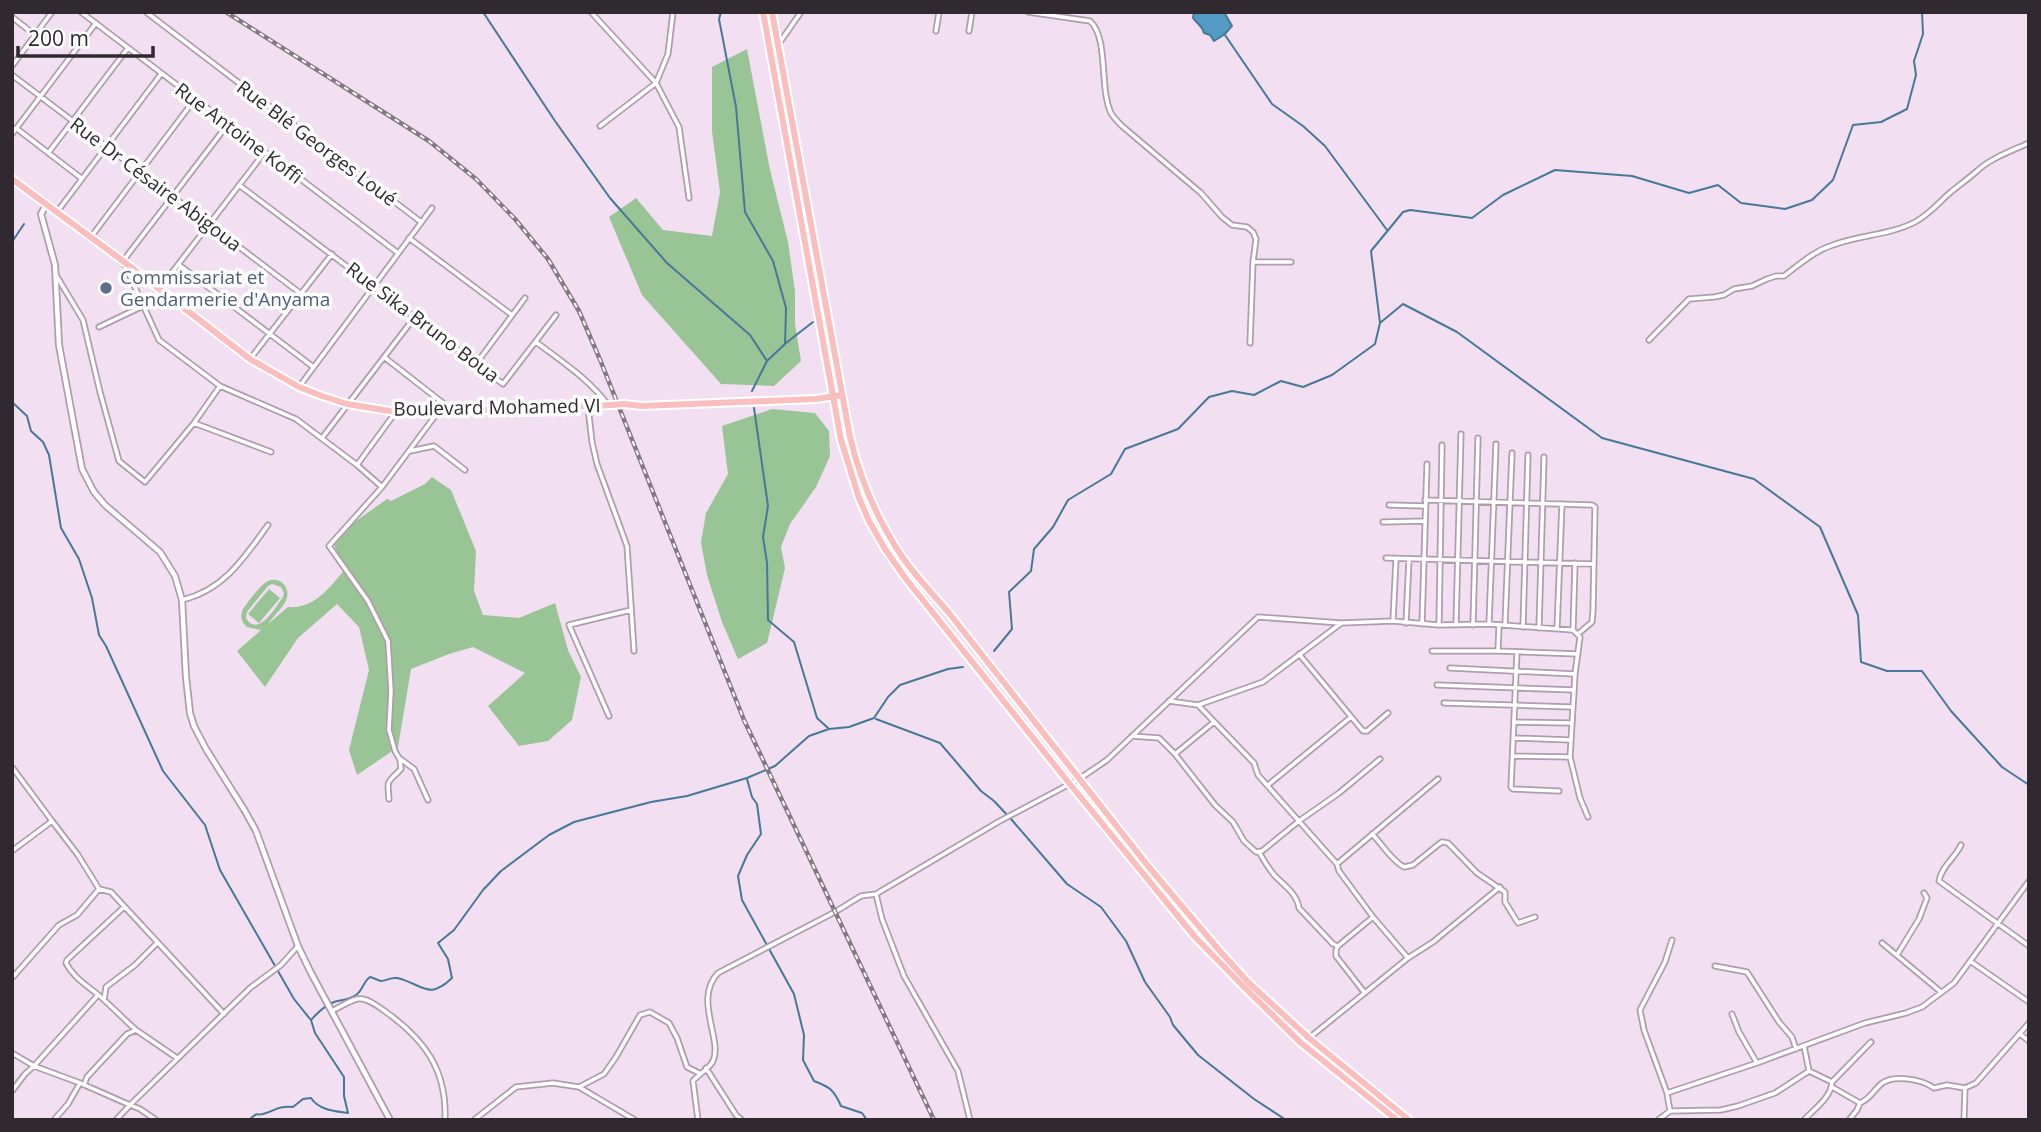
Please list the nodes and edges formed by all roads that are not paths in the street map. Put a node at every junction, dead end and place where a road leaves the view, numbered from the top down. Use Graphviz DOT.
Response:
graph roads {
  1 [pos="52,12"];
  2 [pos="81,12"];
  3 [pos="146,12"];
  4 [pos="591,12"];
  5 [pos="673,12"];
  6 [pos="762,12"];
  7 [pos="772,12"];
  8 [pos="801,12"];
  9 [pos="939,12"];
  10 [pos="972,12"];
  11 [pos="1028,12"];
  12 [pos="1057,14"];
  13 [pos="12,18"];
  14 [pos="96,23"];
  15 [pos="936,31"];
  16 [pos="969,32"];
  17 [pos="35,34"];
  18 [pos="777,46"];
  19 [pos="128,48"];
  20 [pos="12,66"];
  21 [pos="161,74"];
  22 [pos="12,75"];
  23 [pos="656,83"];
  24 [pos="40,97"];
  25 [pos="195,99"];
  26 [pos="73,121"];
  27 [pos="228,124"];
  28 [pos="600,126"];
  29 [pos="16,128"];
  30 [pos="12,134"];
  31 [pos="2029,143"];
  32 [pos="106,146"];
  33 [pos="49,152"];
  34 [pos="264,152"];
  35 [pos="141,172"];
  36 [pos="12,179"];
  37 [pos="82,179"];
  38 [pos="239,185"];
  39 [pos="172,195"];
  40 [pos="689,198"];
  41 [pos="46,205"];
  42 [pos="432,208"];
  43 [pos="57,212"];
  44 [pos="421,222"];
  45 [pos="209,224"];
  46 [pos="91,237"];
  47 [pos="409,238"];
  48 [pos="398,253"];
  49 [pos="332,254"];
  50 [pos="123,261"];
  51 [pos="1253,262"];
  52 [pos="1291,262"];
  53 [pos="178,265"];
  54 [pos="56,275"];
  55 [pos="373,287"];
  56 [pos="159,290"];
  57 [pos="300,293"];
  58 [pos="525,299"];
  59 [pos="143,306"];
  60 [pos="512,315"];
  61 [pos="556,315"];
  62 [pos="415,317"];
  63 [pos="99,327"];
  64 [pos="269,334"];
  65 [pos="1649,340"];
  66 [pos="536,342"];
  67 [pos="1250,343"];
  68 [pos="384,357"];
  69 [pos="250,359"];
  70 [pos="476,364"];
  71 [pos="312,366"];
  72 [pos="220,386"];
  73 [pos="299,387"];
  74 [pos="842,395"];
  75 [pos="832,397"];
  76 [pos="443,403"];
  77 [pos="347,404"];
  78 [pos="610,405"];
  79 [pos="588,407"];
  80 [pos="396,412"];
  81 [pos="438,412"];
  82 [pos="194,423"];
  83 [pos="1461,434"];
  84 [pos="322,438"];
  85 [pos="1478,438"];
  86 [pos="1496,444"];
  87 [pos="1442,445"];
  88 [pos="271,452"];
  89 [pos="408,452"];
  90 [pos="1512,453"];
  91 [pos="1528,455"];
  92 [pos="1544,457"];
  93 [pos="1427,464"];
  94 [pos="357,465"];
  95 [pos="465,470"];
  96 [pos="382,487"];
  97 [pos="1443,501"];
  98 [pos="1459,501"];
  99 [pos="1476,502"];
  100 [pos="1425,503"];
  101 [pos="1493,503"];
  102 [pos="1509,503"];
  103 [pos="1527,503"];
  104 [pos="1544,504"];
  105 [pos="1562,504"];
  106 [pos="1389,505"];
  107 [pos="1425,521"];
  108 [pos="1383,522"];
  109 [pos="268,525"];
  110 [pos="1386,558"];
  111 [pos="1396,559"];
  112 [pos="1409,559"];
  113 [pos="1424,560"];
  114 [pos="1441,561"];
  115 [pos="1458,561"];
  116 [pos="1474,562"];
  117 [pos="1491,562"];
  118 [pos="1508,562"];
  119 [pos="1525,562"];
  120 [pos="1541,563"];
  121 [pos="1559,563"];
  122 [pos="1575,563"];
  123 [pos="1594,564"];
  124 [pos="182,600"];
  125 [pos="631,610"];
  126 [pos="1393,621"];
  127 [pos="1341,623"];
  128 [pos="1406,623"];
  129 [pos="1422,624"];
  130 [pos="1489,624"];
  131 [pos="1439,625"];
  132 [pos="1455,625"];
  133 [pos="1473,625"];
  134 [pos="1499,625"];
  135 [pos="1505,626"];
  136 [pos="1523,627"];
  137 [pos="1539,628"];
  138 [pos="1557,629"];
  139 [pos="1573,630"];
  140 [pos="1578,634"];
  141 [pos="1432,651"];
  142 [pos="1498,651"];
  143 [pos="634,652"];
  144 [pos="1517,652"];
  145 [pos="1299,654"];
  146 [pos="1578,654"];
  147 [pos="1450,668"];
  148 [pos="1516,671"];
  149 [pos="1575,674"];
  150 [pos="1437,685"];
  151 [pos="1516,688"];
  152 [pos="1574,690"];
  153 [pos="1169,701"];
  154 [pos="1444,703"];
  155 [pos="1198,705"];
  156 [pos="1515,705"];
  157 [pos="1572,707"];
  158 [pos="1388,713"];
  159 [pos="609,716"];
  160 [pos="1351,717"];
  161 [pos="1214,722"];
  162 [pos="1515,722"];
  163 [pos="1571,723"];
  164 [pos="1132,736"];
  165 [pos="1514,738"];
  166 [pos="1570,740"];
  167 [pos="1175,754"];
  168 [pos="1513,756"];
  169 [pos="1570,757"];
  170 [pos="400,758"];
  171 [pos="1380,759"];
  172 [pos="12,767"];
  173 [pos="1079,779"];
  174 [pos="1438,779"];
  175 [pos="1069,783"];
  176 [pos="1268,785"];
  177 [pos="1559,790"];
  178 [pos="389,799"];
  179 [pos="428,800"];
  180 [pos="1588,817"];
  181 [pos="52,821"];
  182 [pos="1298,821"];
  183 [pos="1372,834"];
  184 [pos="1961,845"];
  185 [pos="12,851"];
  186 [pos="1259,852"];
  187 [pos="1337,864"];
  188 [pos="2029,881"];
  189 [pos="1500,887"];
  190 [pos="99,888"];
  191 [pos="1924,893"];
  192 [pos="876,894"];
  193 [pos="124,907"];
  194 [pos="1373,917"];
  195 [pos="1535,917"];
  196 [pos="1996,923"];
  197 [pos="1672,940"];
  198 [pos="157,943"];
  199 [pos="1882,943"];
  200 [pos="298,946"];
  201 [pos="1338,946"];
  202 [pos="2029,946"];
  203 [pos="1897,956"];
  204 [pos="1408,958"];
  205 [pos="1970,961"];
  206 [pos="1715,966"];
  207 [pos="12,978"];
  208 [pos="1364,992"];
  209 [pos="1941,992"];
  210 [pos="98,995"];
  211 [pos="104,1000"];
  212 [pos="2029,1002"];
  213 [pos="332,1010"];
  214 [pos="224,1014"];
  215 [pos="1732,1014"];
  216 [pos="2029,1023"];
  217 [pos="136,1030"];
  218 [pos="2020,1034"];
  219 [pos="1310,1038"];
  220 [pos="2029,1041"];
  221 [pos="1871,1042"];
  222 [pos="1804,1046"];
  223 [pos="1796,1049"];
  224 [pos="12,1053"];
  225 [pos="177,1058"];
  226 [pos="1757,1063"];
  227 [pos="34,1066"];
  228 [pos="706,1068"];
  229 [pos="1809,1071"];
  230 [pos="699,1073"];
  231 [pos="82,1084"];
  232 [pos="1832,1084"];
  233 [pos="579,1087"];
  234 [pos="1965,1088"];
  235 [pos="12,1091"];
  236 [pos="1667,1093"];
  237 [pos="1860,1103"];
  238 [pos="130,1105"];
  239 [pos="1670,1111"];
  240 [pos="54,1120"];
  241 [pos="116,1120"];
  242 [pos="156,1120"];
  243 [pos="390,1120"];
  244 [pos="445,1120"];
  245 [pos="474,1120"];
  246 [pos="635,1120"];
  247 [pos="698,1120"];
  248 [pos="742,1120"];
  249 [pos="970,1120"];
  250 [pos="1397,1120"];
  251 [pos="1409,1120"];
  252 [pos="1658,1120"];
  253 [pos="1804,1120"];
  254 [pos="1849,1120"];
  255 [pos="1964,1120"];
  1 -- 17 [label="street"];
  2 -- 14 [label="street, Rue Antoine Koffi"];
  3 -- 44 [label="street, Rue Blé Georges Loué"];
  4 -- 23 [label="street"];
  5 -- 23 [label="street"];
  6 -- 75 [label="main road"];
  7 -- 18 [label="main road"];
  8 -- 18 [label="street"];
  9 -- 15 [label="street"];
  10 -- 16 [label="street"];
  11 -- 12 [label="street"];
  12 -- 51 [label="street"];
  13 -- 17 [label="street"];
  14 -- 19 [label="street, Rue Antoine Koffi"];
  14 -- 24 [label="street"];
  17 -- 20 [label="street"];
  18 -- 74 [label="main road"];
  19 -- 21 [label="street, Rue Antoine Koffi"];
  19 -- 26 [label="street"];
  21 -- 25 [label="street, Rue Antoine Koffi"];
  21 -- 32 [label="street"];
  22 -- 24 [label="street, Rue Dr Césaire Abigoua"];
  23 -- 28 [label="street"];
  23 -- 40 [label="street"];
  24 -- 26 [label="street, Rue Dr Césaire Abigoua"];
  24 -- 29 [label="street"];
  25 -- 27 [label="street, Rue Antoine Koffi"];
  25 -- 35 [label="street"];
  26 -- 32 [label="street, Rue Dr Césaire Abigoua"];
  26 -- 33 [label="street"];
  27 -- 34 [label="street, Rue Antoine Koffi"];
  27 -- 39 [label="street"];
  29 -- 30 [label="street"];
  29 -- 33 [label="street"];
  31 -- 65 [label="street"];
  32 -- 35 [label="street, Rue Dr Césaire Abigoua"];
  32 -- 37 [label="street"];
  33 -- 37 [label="street"];
  34 -- 38 [label="street"];
  34 -- 48 [label="street, Rue Antoine Koffi"];
  35 -- 39 [label="street, Rue Dr Césaire Abigoua"];
  35 -- 46 [label="street"];
  36 -- 41 [label="main road, Boulevard Mohamed VI"];
  37 -- 43 [label="street"];
  38 -- 45 [label="street"];
  38 -- 49 [label="street, Rue Sika Bruno Boua"];
  39 -- 45 [label="street, Rue Dr Césaire Abigoua"];
  39 -- 50 [label="street"];
  41 -- 43 [label="main road, Boulevard Mohamed VI"];
  41 -- 54 [label="street"];
  42 -- 44 [label="street"];
  43 -- 46 [label="main road, Boulevard Mohamed VI"];
  44 -- 47 [label="street"];
  45 -- 53 [label="street"];
  45 -- 57 [label="street, Rue Dr Césaire Abigoua"];
  46 -- 50 [label="main road, Boulevard Mohamed VI"];
  47 -- 48 [label="street"];
  47 -- 60 [label="street"];
  48 -- 55 [label="street"];
  49 -- 55 [label="street, Rue Sika Bruno Boua"];
  49 -- 57 [label="street"];
  50 -- 56 [label="main road, Boulevard Mohamed VI"];
  50 -- 59 [label="street"];
  51 -- 52 [label="street"];
  51 -- 67 [label="street"];
  53 -- 56 [label="street"];
  53 -- 64 [label="street"];
  54 -- 82 [label="street"];
  54 -- 124 [label="street"];
  55 -- 62 [label="street, Rue Sika Bruno Boua"];
  55 -- 71 [label="street"];
  56 -- 69 [label="main road, Boulevard Mohamed VI"];
  57 -- 64 [label="street"];
  58 -- 60 [label="street"];
  59 -- 63 [label="street"];
  59 -- 72 [label="street"];
  60 -- 70 [label="street"];
  61 -- 66 [label="street, Rue Sika Bruno Boua"];
  62 -- 68 [label="street"];
  62 -- 70 [label="street, Rue Sika Bruno Boua"];
  64 -- 69 [label="street"];
  64 -- 71 [label="street"];
  66 -- 70 [label="street, Rue Sika Bruno Boua"];
  66 -- 78 [label="street"];
  68 -- 76 [label="street"];
  68 -- 77 [label="street"];
  69 -- 73 [label="main road, Boulevard Mohamed VI"];
  71 -- 73 [label="street"];
  72 -- 82 [label="street"];
  72 -- 84 [label="street"];
  73 -- 77 [label="main road, Boulevard Mohamed VI"];
  74 -- 75 [label="main road, Boulevard Mohamed VI"];
  74 -- 173 [label="main road"];
  75 -- 78 [label="main road, Boulevard Mohamed VI, bridge"];
  75 -- 175 [label="main road"];
  77 -- 80 [label="main road, Boulevard Mohamed VI"];
  77 -- 84 [label="street"];
  78 -- 79 [label="main road, Boulevard Mohamed VI"];
  79 -- 81 [label="main road, Boulevard Mohamed VI"];
  79 -- 125 [label="street"];
  80 -- 81 [label="main road, Boulevard Mohamed VI"];
  80 -- 94 [label="street"];
  81 -- 89 [label="street"];
  82 -- 88 [label="street"];
  83 -- 98 [label="street"];
  84 -- 94 [label="street"];
  85 -- 99 [label="street"];
  86 -- 101 [label="street"];
  87 -- 97 [label="street"];
  89 -- 95 [label="street"];
  89 -- 96 [label="street"];
  90 -- 102 [label="street"];
  91 -- 103 [label="street"];
  92 -- 104 [label="street"];
  93 -- 100 [label="street"];
  94 -- 96 [label="street"];
  96 -- 170 [label="street"];
  97 -- 98 [label="street"];
  97 -- 100 [label="street"];
  97 -- 114 [label="street"];
  98 -- 99 [label="street"];
  98 -- 115 [label="street"];
  99 -- 101 [label="street"];
  99 -- 116 [label="street"];
  100 -- 106 [label="street"];
  100 -- 107 [label="street"];
  101 -- 102 [label="street"];
  101 -- 117 [label="street"];
  102 -- 103 [label="street"];
  102 -- 118 [label="street"];
  103 -- 104 [label="street"];
  103 -- 119 [label="street"];
  104 -- 105 [label="street"];
  104 -- 120 [label="street"];
  105 -- 121 [label="street"];
  105 -- 123 [label="street"];
  107 -- 108 [label="street"];
  107 -- 113 [label="street"];
  109 -- 124 [label="street"];
  110 -- 111 [label="street"];
  111 -- 112 [label="street"];
  111 -- 126 [label="street"];
  112 -- 113 [label="street"];
  112 -- 128 [label="street"];
  113 -- 114 [label="street"];
  113 -- 129 [label="street"];
  114 -- 115 [label="street"];
  114 -- 131 [label="street"];
  115 -- 116 [label="street"];
  115 -- 132 [label="street"];
  116 -- 117 [label="street"];
  116 -- 133 [label="street"];
  117 -- 118 [label="street"];
  117 -- 130 [label="street"];
  118 -- 119 [label="street"];
  118 -- 135 [label="street"];
  119 -- 120 [label="street"];
  119 -- 136 [label="street"];
  120 -- 121 [label="street"];
  120 -- 137 [label="street"];
  121 -- 122 [label="street"];
  121 -- 138 [label="street"];
  122 -- 123 [label="street"];
  122 -- 139 [label="street"];
  123 -- 140 [label="street"];
  124 -- 200 [label="street"];
  125 -- 143 [label="street"];
  125 -- 159 [label="street"];
  126 -- 127 [label="street"];
  126 -- 128 [label="street"];
  127 -- 145 [label="street"];
  127 -- 153 [label="street"];
  128 -- 129 [label="street"];
  129 -- 131 [label="street"];
  130 -- 133 [label="street"];
  130 -- 134 [label="street"];
  131 -- 132 [label="street"];
  132 -- 133 [label="street"];
  134 -- 135 [label="street"];
  134 -- 142 [label="street"];
  135 -- 136 [label="street"];
  136 -- 137 [label="street"];
  137 -- 138 [label="street"];
  138 -- 139 [label="street"];
  139 -- 140 [label="street"];
  140 -- 146 [label="street"];
  141 -- 142 [label="street"];
  142 -- 144 [label="street"];
  144 -- 146 [label="street"];
  144 -- 148 [label="street"];
  145 -- 155 [label="street"];
  145 -- 160 [label="street"];
  146 -- 149 [label="street"];
  147 -- 148 [label="street"];
  148 -- 149 [label="street"];
  148 -- 151 [label="street"];
  149 -- 152 [label="street"];
  150 -- 151 [label="street"];
  151 -- 152 [label="street"];
  151 -- 156 [label="street"];
  152 -- 157 [label="street"];
  153 -- 155 [label="street"];
  153 -- 164 [label="street"];
  154 -- 156 [label="street"];
  155 -- 161 [label="street"];
  156 -- 157 [label="street"];
  156 -- 162 [label="street"];
  157 -- 163 [label="street"];
  158 -- 160 [label="street"];
  160 -- 176 [label="street"];
  161 -- 167 [label="street"];
  161 -- 176 [label="street"];
  162 -- 163 [label="street"];
  162 -- 165 [label="street"];
  163 -- 166 [label="street"];
  164 -- 167 [label="street"];
  164 -- 173 [label="street"];
  165 -- 166 [label="street"];
  165 -- 168 [label="street"];
  166 -- 169 [label="street"];
  167 -- 186 [label="street"];
  168 -- 169 [label="street"];
  168 -- 177 [label="street"];
  169 -- 180 [label="street"];
  170 -- 178 [label="street"];
  170 -- 179 [label="street"];
  171 -- 182 [label="street"];
  172 -- 181 [label="street"];
  173 -- 175 [label="street"];
  173 -- 219 [label="main road"];
  174 -- 183 [label="street"];
  175 -- 192 [label="street"];
  175 -- 250 [label="main road"];
  176 -- 182 [label="street"];
  181 -- 185 [label="street"];
  181 -- 190 [label="street"];
  182 -- 186 [label="street"];
  182 -- 187 [label="street"];
  183 -- 187 [label="street"];
  183 -- 189 [label="street"];
  184 -- 196 [label="street"];
  186 -- 201 [label="street"];
  187 -- 194 [label="street"];
  188 -- 196 [label="street"];
  189 -- 195 [label="street"];
  189 -- 204 [label="street"];
  190 -- 193 [label="street"];
  190 -- 207 [label="street"];
  191 -- 203 [label="street"];
  192 -- 228 [label="street"];
  192 -- 249 [label="street"];
  193 -- 198 [label="street"];
  193 -- 210 [label="street"];
  194 -- 201 [label="street"];
  194 -- 204 [label="street"];
  196 -- 202 [label="street"];
  196 -- 205 [label="street"];
  197 -- 236 [label="street"];
  198 -- 211 [label="street"];
  198 -- 214 [label="street"];
  199 -- 203 [label="street"];
  200 -- 213 [label="street"];
  200 -- 214 [label="street"];
  201 -- 208 [label="street"];
  203 -- 209 [label="street"];
  204 -- 208 [label="street"];
  205 -- 209 [label="street"];
  205 -- 212 [label="street"];
  206 -- 223 [label="street"];
  208 -- 219 [label="street"];
  209 -- 222 [label="street"];
  210 -- 211 [label="street"];
  210 -- 227 [label="street"];
  211 -- 217 [label="street"];
  213 -- 243 [label="street"];
  213 -- 244 [label="street"];
  214 -- 225 [label="street"];
  215 -- 226 [label="street"];
  216 -- 218 [label="street"];
  217 -- 225 [label="street"];
  217 -- 231 [label="street"];
  218 -- 220 [label="street"];
  218 -- 234 [label="street"];
  219 -- 251 [label="main road"];
  221 -- 232 [label="street"];
  222 -- 223 [label="street"];
  222 -- 229 [label="street"];
  223 -- 226 [label="street"];
  224 -- 227 [label="street"];
  225 -- 238 [label="street"];
  226 -- 236 [label="street"];
  227 -- 231 [label="street"];
  227 -- 235 [label="street"];
  228 -- 230 [label="street"];
  228 -- 248 [label="street"];
  229 -- 232 [label="street"];
  229 -- 239 [label="street"];
  230 -- 233 [label="street"];
  230 -- 247 [label="street"];
  231 -- 238 [label="street"];
  231 -- 240 [label="street"];
  232 -- 237 [label="street"];
  232 -- 253 [label="street"];
  233 -- 245 [label="street"];
  233 -- 246 [label="street"];
  234 -- 237 [label="street"];
  234 -- 255 [label="street"];
  236 -- 239 [label="street"];
  237 -- 254 [label="street"];
  238 -- 241 [label="street"];
  238 -- 242 [label="street"];
  239 -- 252 [label="street"];
}
